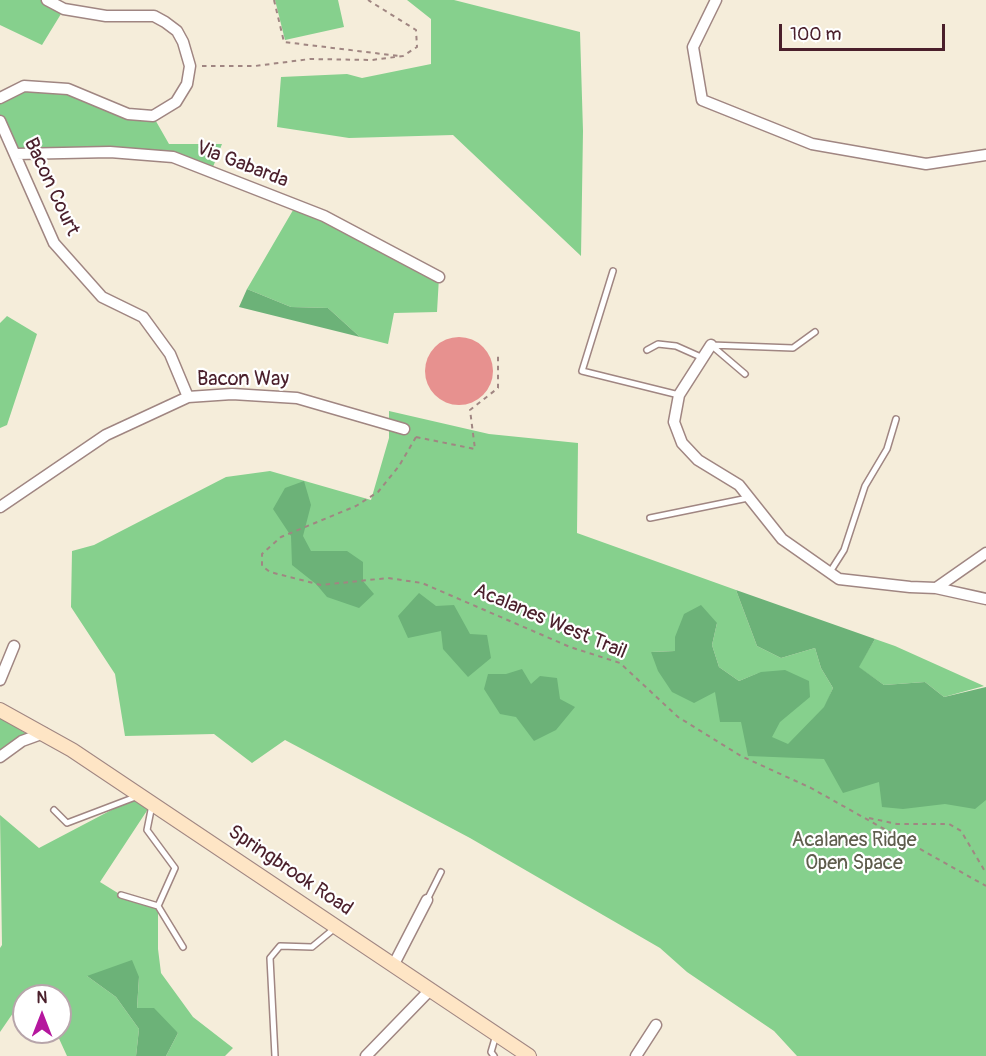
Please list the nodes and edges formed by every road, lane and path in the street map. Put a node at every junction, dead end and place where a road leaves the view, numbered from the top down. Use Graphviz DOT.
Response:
graph roads {
  1 [pos="47,0"];
  2 [pos="274,0"];
  3 [pos="368,0"];
  4 [pos="716,0"];
  5 [pos="403,56"];
  6 [pos="190,66"];
  7 [pos="0,98"];
  8 [pos="0,121"];
  9 [pos="16,154"];
  10 [pos="986,155"];
  11 [pos="613,271"];
  12 [pos="439,277"];
  13 [pos="814,332"];
  14 [pos="711,345"];
  15 [pos="647,350"];
  16 [pos="498,354"];
  17 [pos="703,358"];
  18 [pos="745,374"];
  19 [pos="679,395"];
  20 [pos="188,397"];
  21 [pos="896,419"];
  22 [pos="404,429"];
  23 [pos="749,498"];
  24 [pos="0,507"];
  25 [pos="650,518"];
  26 [pos="986,553"];
  27 [pos="830,572"];
  28 [pos="936,588"];
  29 [pos="986,599"];
  30 [pos="14,646"];
  31 [pos="0,680"];
  32 [pos="0,701"];
  33 [pos="0,710"];
  34 [pos="27,723"];
  35 [pos="44,733"];
  36 [pos="0,757"];
  37 [pos="140,795"];
  38 [pos="152,803"];
  39 [pos="54,810"];
  40 [pos="866,818"];
  41 [pos="441,872"];
  42 [pos="986,873"];
  43 [pos="986,886"];
  44 [pos="121,895"];
  45 [pos="427,900"];
  46 [pos="158,906"];
  47 [pos="338,926"];
  48 [pos="183,947"];
  49 [pos="394,964"];
  50 [pos="430,990"];
  51 [pos="656,1025"];
  52 [pos="497,1034"];
  53 [pos="275,1056"];
  54 [pos="366,1056"];
  55 [pos="494,1056"];
  56 [pos="529,1056"];
  57 [pos="636,1056"];
  1 -- 6 [label="street"];
  2 -- 5 [label="path"];
  3 -- 5 [label="path"];
  4 -- 10 [label="street"];
  5 -- 6 [label="path"];
  6 -- 7 [label="street"];
  8 -- 9 [label="street, Bacon Court"];
  9 -- 12 [label="street, Via Gabarda"];
  9 -- 20 [label="street, Bacon Court"];
  11 -- 19 [label="lane"];
  13 -- 14 [label="lane"];
  14 -- 17 [label="street"];
  14 -- 18 [label="lane"];
  15 -- 17 [label="lane"];
  16 -- 40 [label="path, Acalanes West Trail"];
  17 -- 19 [label="street"];
  19 -- 23 [label="street"];
  20 -- 22 [label="street, Bacon Way"];
  20 -- 24 [label="street, Bacon Way"];
  21 -- 27 [label="lane"];
  23 -- 25 [label="lane"];
  23 -- 27 [label="street"];
  26 -- 28 [label="street"];
  27 -- 28 [label="street"];
  28 -- 29 [label="street"];
  30 -- 31 [label="street"];
  32 -- 34 [label="street, Springbrook Road"];
  33 -- 34 [label="street, Springbrook Road"];
  34 -- 35 [label="street, Springbrook Road"];
  35 -- 36 [label="street"];
  35 -- 37 [label="street, Springbrook Road"];
  37 -- 38 [label="street, Springbrook Road"];
  37 -- 39 [label="lane"];
  38 -- 46 [label="lane"];
  38 -- 47 [label="street, Springbrook Road"];
  40 -- 42 [label="path"];
  40 -- 43 [label="path, Acalanes West Trail"];
  41 -- 45 [label="lane"];
  44 -- 46 [label="lane"];
  45 -- 49 [label="street"];
  46 -- 48 [label="lane"];
  47 -- 49 [label="street, Springbrook Road"];
  47 -- 53 [label="lane"];
  49 -- 50 [label="street, Springbrook Road"];
  50 -- 52 [label="street, Springbrook Road"];
  50 -- 54 [label="street"];
  51 -- 57 [label="street"];
  52 -- 55 [label="lane"];
  52 -- 56 [label="street, Springbrook Road"];
}
